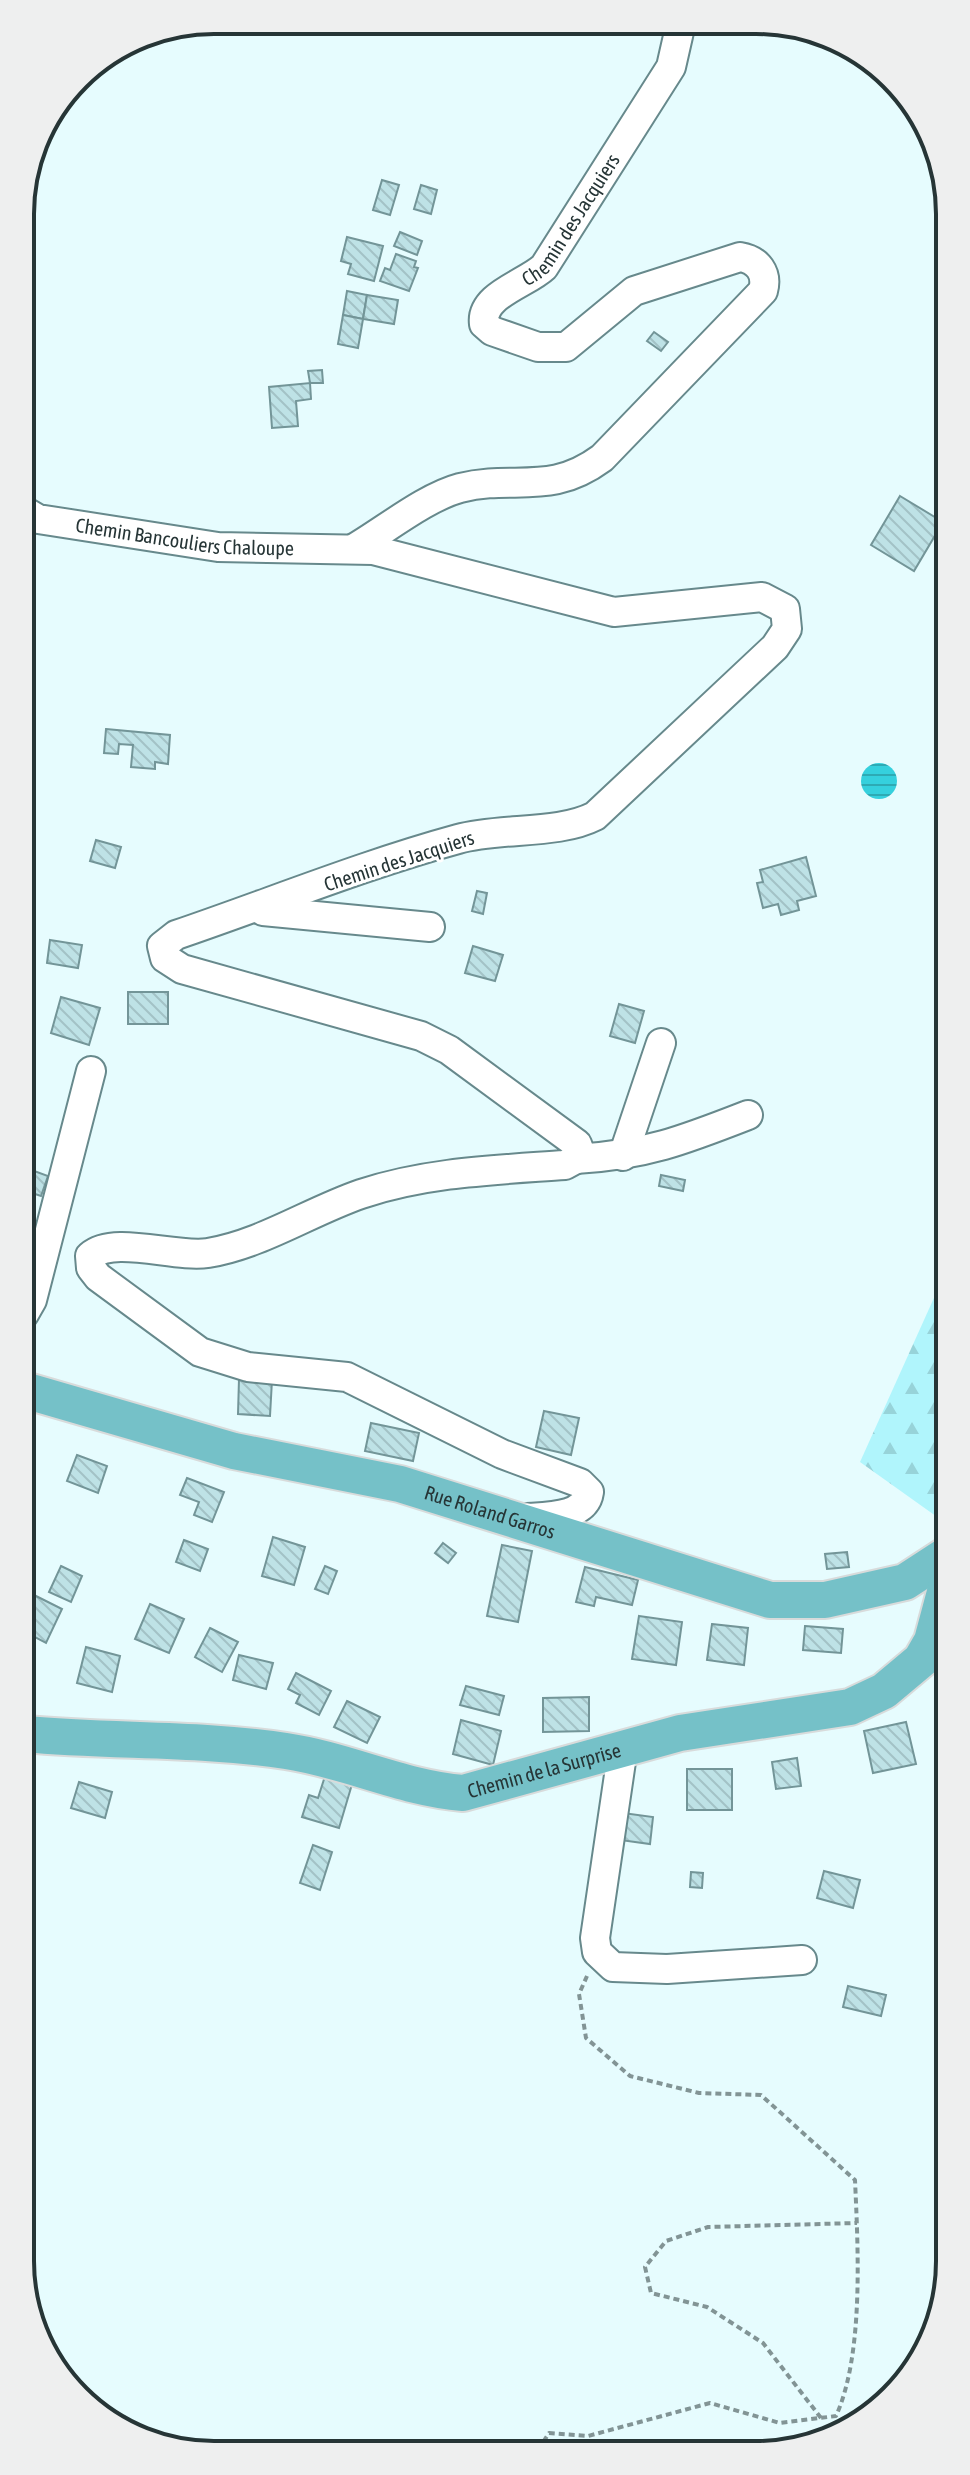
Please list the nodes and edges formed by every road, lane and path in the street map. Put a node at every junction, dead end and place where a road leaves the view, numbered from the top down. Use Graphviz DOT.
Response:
graph roads {
  1 [pos="678,34"];
  2 [pos="34,517"];
  3 [pos="353,549"];
  4 [pos="251,910"];
  5 [pos="430,927"];
  6 [pos="661,1043"];
  7 [pos="91,1071"];
  8 [pos="748,1115"];
  9 [pos="623,1156"];
  10 [pos="576,1159"];
  11 [pos="34,1292"];
  12 [pos="34,1393"];
  13 [pos="511,1520"];
  14 [pos="936,1562"];
  15 [pos="936,1626"];
  16 [pos="34,1734"];
  17 [pos="623,1748"];
  18 [pos="597,1952"];
  19 [pos="802,1960"];
  20 [pos="857,2223"];
  21 [pos="821,2418"];
  22 [pos="544,2441"];
  1 -- 3 [label="street, Chemin des Jacquiers"];
  2 -- 3 [label="street, Chemin Bancouliers Chaloupe"];
  3 -- 4 [label="street, Chemin des Jacquiers"];
  4 -- 5 [label="street"];
  4 -- 10 [label="street, Chemin des Jacquiers"];
  6 -- 9 [label="street"];
  7 -- 11 [label="street"];
  8 -- 9 [label="street"];
  9 -- 10 [label="street"];
  10 -- 13 [label="street"];
  12 -- 13 [label="main road, Rue Roland Garros"];
  13 -- 14 [label="main road, Rue Roland Garros"];
  15 -- 17 [label="main road, Chemin de la Surprise"];
  16 -- 17 [label="main road, Chemin de la Surprise"];
  17 -- 18 [label="street"];
  18 -- 19 [label="street"];
  18 -- 20 [label="path"];
  20 -- 21 [label="path"];
  20 -- 21 [label="path"];
  21 -- 22 [label="path"];
}
